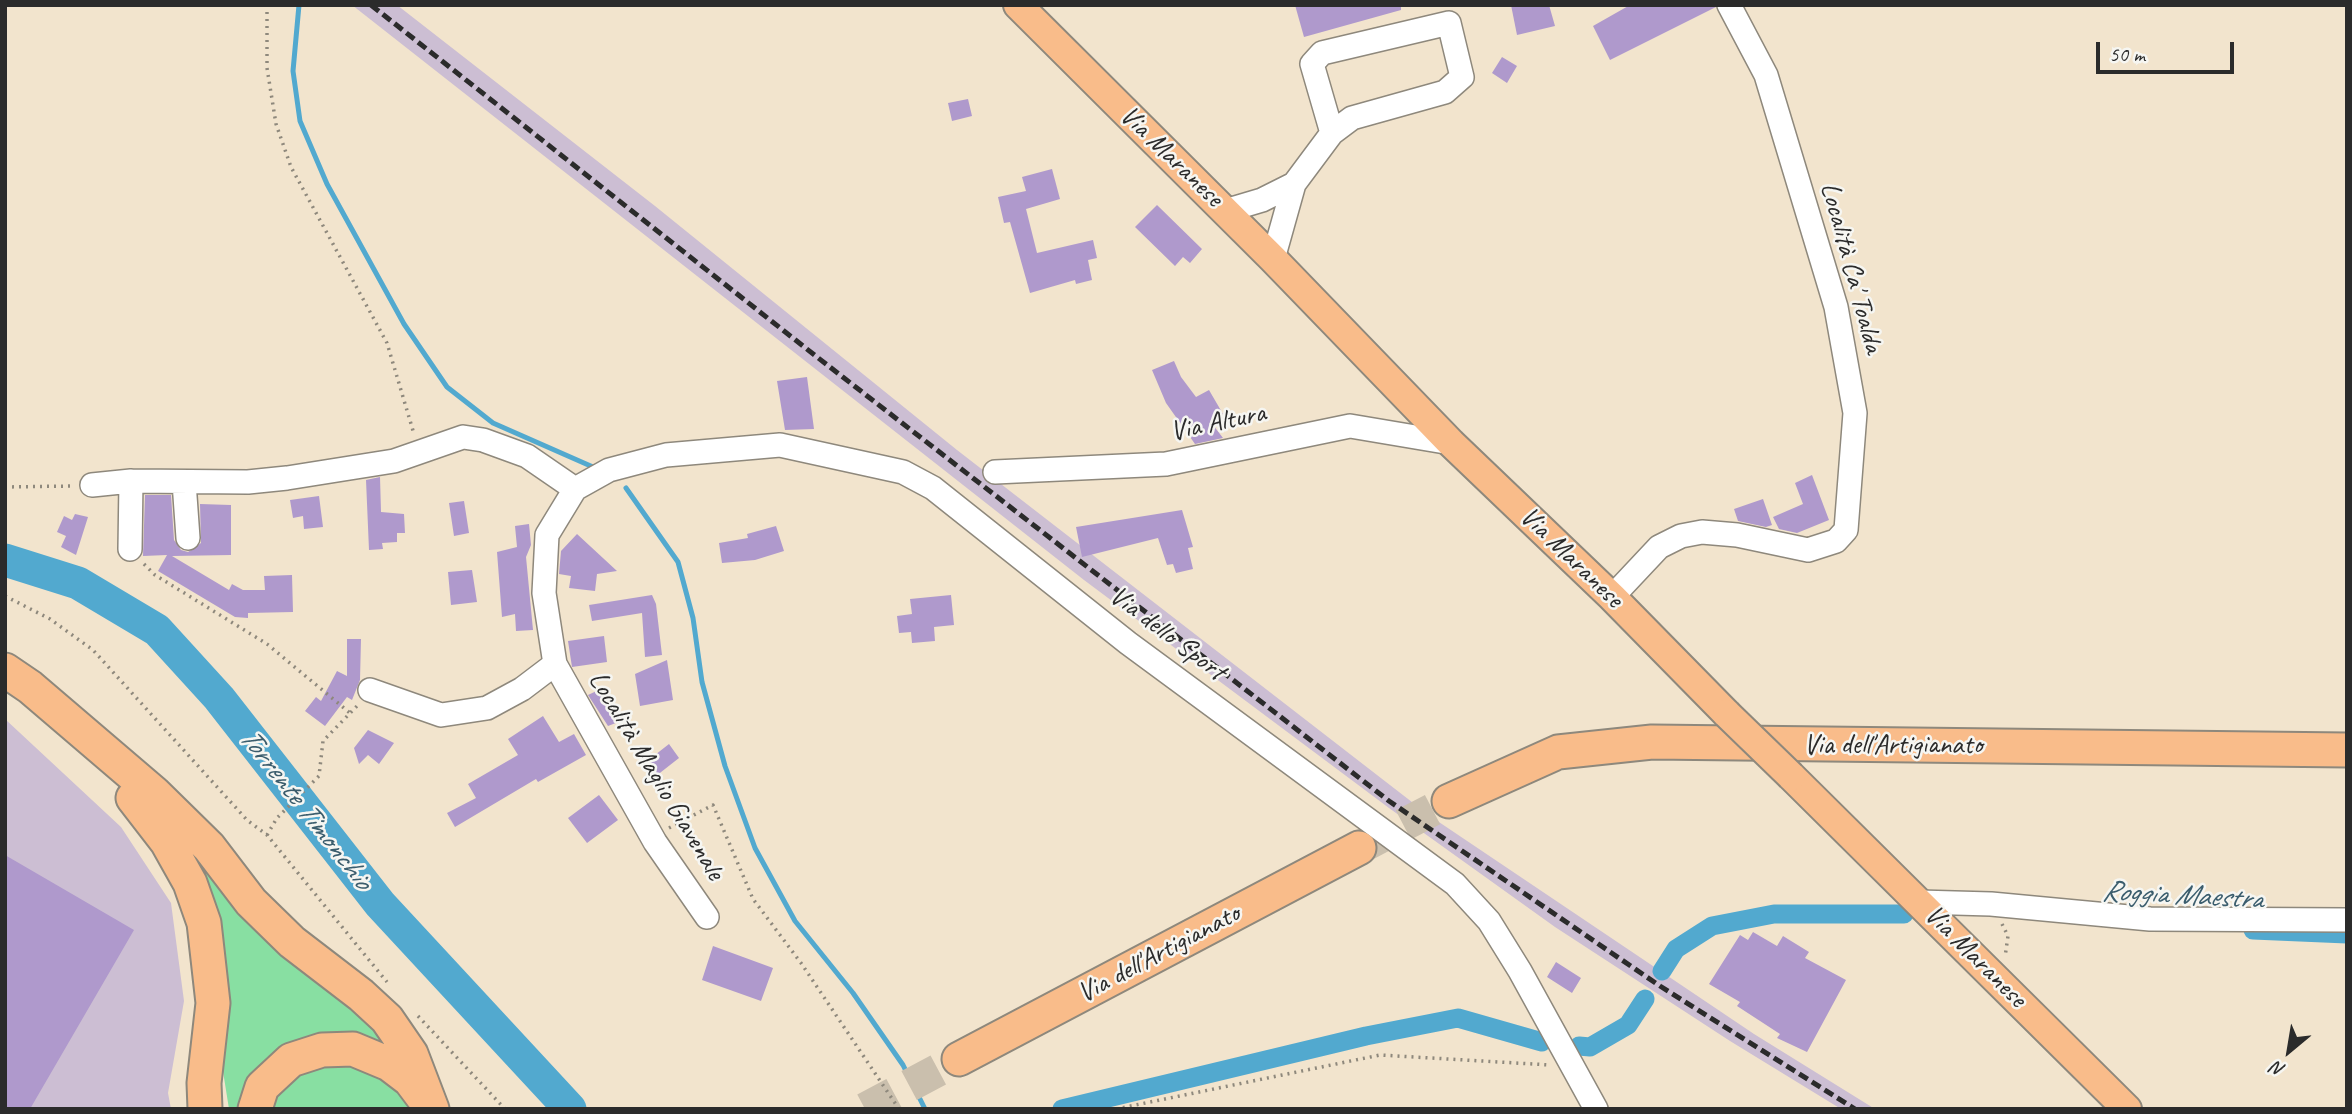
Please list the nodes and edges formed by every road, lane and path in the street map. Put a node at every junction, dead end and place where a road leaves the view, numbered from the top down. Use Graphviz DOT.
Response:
graph roads {
  1 [pos="267,5"];
  2 [pos="1018,5"];
  3 [pos="1729,5"];
  4 [pos="1332,134"];
  5 [pos="1294,184"];
  6 [pos="1226,211"];
  7 [pos="1273,259"];
  8 [pos="1451,443"];
  9 [pos="421,452"];
  10 [pos="995,472"];
  11 [pos="591,480"];
  12 [pos="131,481"];
  13 [pos="184,482"];
  14 [pos="92,485"];
  15 [pos="5,487"];
  16 [pos="188,538"];
  17 [pos="130,550"];
  18 [pos="5,596"];
  19 [pos="1612,597"];
  20 [pos="555,664"];
  21 [pos="5,670"];
  22 [pos="5,680"];
  23 [pos="370,690"];
  24 [pos="350,713"];
  25 [pos="2347,750"];
  26 [pos="1449,801"];
  27 [pos="267,835"];
  28 [pos="652,837"];
  29 [pos="1359,848"];
  30 [pos="1919,902"];
  31 [pos="1991,904"];
  32 [pos="707,916"];
  33 [pos="2347,920"];
  34 [pos="2000,981"];
  35 [pos="395,992"];
  36 [pos="413,1011"];
  37 [pos="207,1045"];
  38 [pos="959,1059"];
  39 [pos="1573,1066"];
  40 [pos="205,1109"];
  41 [pos="219,1109"];
  42 [pos="255,1109"];
  43 [pos="432,1109"];
  44 [pos="505,1109"];
  45 [pos="899,1109"];
  46 [pos="1116,1109"];
  47 [pos="1596,1109"];
  48 [pos="2127,1109"];
  1 -- 9 [label="path"];
  2 -- 6 [label="main road, Via Maranese"];
  3 -- 19 [label="street, Località Ca' Toalda"];
  4 -- 4 [label="street"];
  4 -- 5 [label="street"];
  5 -- 6 [label="street"];
  5 -- 7 [label="street"];
  6 -- 7 [label="main road, Via Maranese"];
  7 -- 8 [label="main road, Via Maranese"];
  8 -- 10 [label="street, Via Altura"];
  8 -- 19 [label="main road, Via Maranese"];
  9 -- 11 [label="street"];
  9 -- 13 [label="street"];
  11 -- 20 [label="street, Località Maglio Giavenale"];
  11 -- 39 [label="street, Via dello Sport"];
  12 -- 13 [label="street"];
  12 -- 14 [label="street"];
  12 -- 17 [label="street"];
  13 -- 16 [label="street"];
  14 -- 15 [label="path"];
  17 -- 24 [label="path"];
  18 -- 27 [label="path"];
  19 -- 30 [label="main road, Via Maranese, bridge"];
  20 -- 23 [label="street, Località Maglio Giavenale"];
  20 -- 28 [label="street, Località Maglio Giavenale"];
  21 -- 43 [label="highway"];
  22 -- 37 [label="highway"];
  23 -- 24 [label="path"];
  24 -- 27 [label="path"];
  25 -- 26 [label="highway, Via dell'Artigianato"];
  27 -- 35 [label="path"];
  28 -- 32 [label="street, Località Maglio Giavenale"];
  28 -- 45 [label="path"];
  29 -- 38 [label="highway, Via dell'Artigianato"];
  30 -- 31 [label="street"];
  30 -- 34 [label="main road, Via Maranese"];
  31 -- 33 [label="street"];
  31 -- 34 [label="path"];
  34 -- 48 [label="main road, Via Maranese"];
  36 -- 44 [label="path"];
  37 -- 40 [label="highway"];
  37 -- 41 [label="highway"];
  39 -- 46 [label="path"];
  39 -- 47 [label="street, Via dello Sport"];
  42 -- 43 [label="highway"];
}
